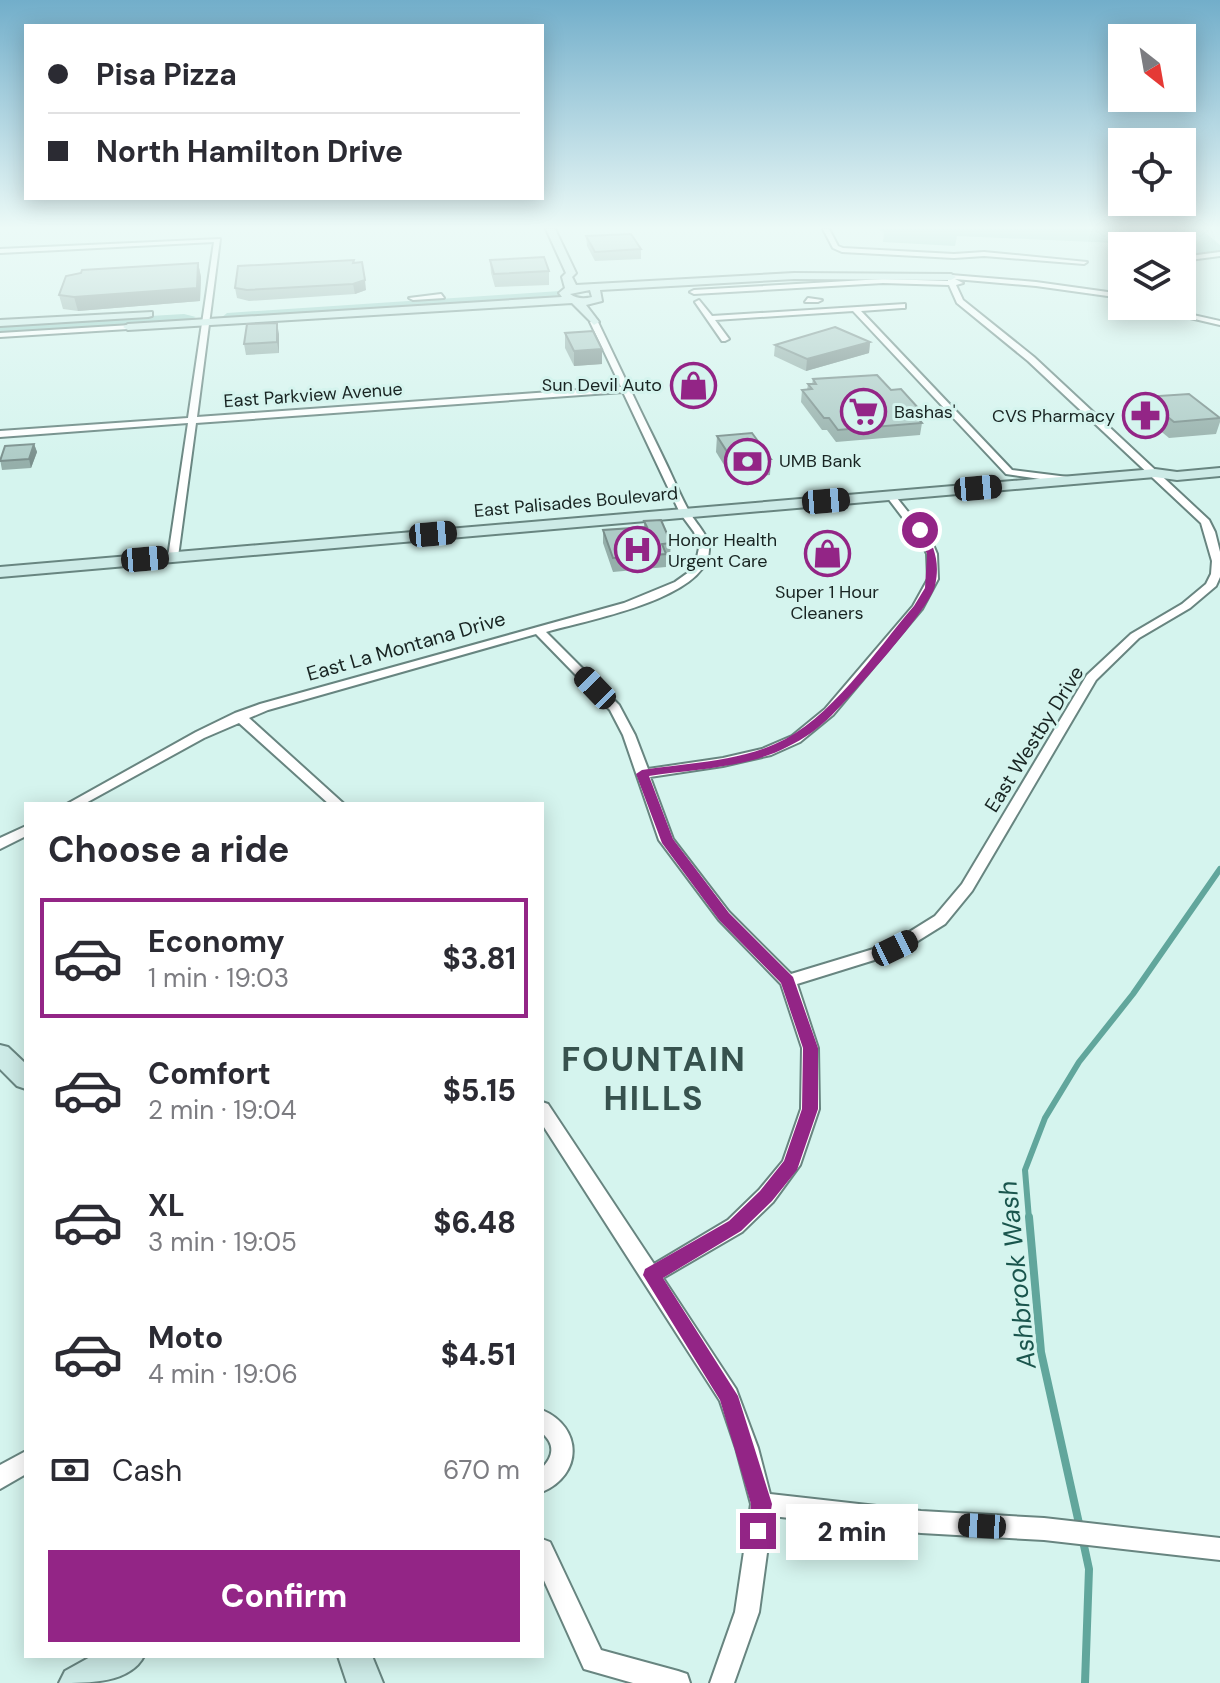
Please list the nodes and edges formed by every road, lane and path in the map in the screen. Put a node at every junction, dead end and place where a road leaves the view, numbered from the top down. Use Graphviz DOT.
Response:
graph roads {
  1 [pos="209,308"];
  2 [pos="310,308"];
  3 [pos="365,308"];
  4 [pos="582,308"];
  5 [pos="596,308"];
  6 [pos="704,308"];
  7 [pos="819,308"];
  8 [pos="878,308"];
  9 [pos="968,308"];
  10 [pos="855,309"];
  11 [pos="822,311"];
  12 [pos="1196,311"];
  13 [pos="208,317"];
  14 [pos="1220,317"];
  15 [pos="711,318"];
  16 [pos="1196,318"];
  17 [pos="594,322"];
  18 [pos="0,323"];
  19 [pos="1220,323"];
  20 [pos="128,327"];
  21 [pos="0,335"];
  22 [pos="725,339"];
  23 [pos="629,389"];
  24 [pos="194,420"];
  25 [pos="0,434"];
  26 [pos="1220,463"];
  27 [pos="1009,472"];
  28 [pos="1220,472"];
  29 [pos="1155,473"];
  30 [pos="1069,480"];
  31 [pos="995,486"];
  32 [pos="890,495"];
  33 [pos="685,513"];
  34 [pos="173,557"];
  35 [pos="0,572"];
  36 [pos="538,630"];
  37 [pos="239,716"];
  38 [pos="642,774"];
  39 [pos="78,802"];
  40 [pos="335,802"];
  41 [pos="24,831"];
  42 [pos="0,844"];
  43 [pos="788,981"];
  44 [pos="0,1054"];
  45 [pos="24,1077"];
  46 [pos="544,1112"];
  47 [pos="652,1275"];
  48 [pos="544,1422"];
  49 [pos="24,1463"];
  50 [pos="0,1478"];
  51 [pos="544,1480"];
  52 [pos="762,1504"];
  53 [pos="1220,1549"];
  54 [pos="544,1554"];
  55 [pos="123,1658"];
  56 [pos="356,1658"];
  57 [pos="77,1683"];
  58 [pos="365,1683"];
  59 [pos="678,1683"];
  60 [pos="722,1683"];
  1 -- 13 [label="street"];
  2 -- 13 [label="street"];
  3 -- 13 [label="street"];
  4 -- 17 [label="street"];
  5 -- 17 [label="street"];
  6 -- 15 [label="street"];
  7 -- 11 [label="street"];
  8 -- 10 [label="street"];
  9 -- 29 [label="street, East Westby Drive"];
  10 -- 11 [label="street"];
  10 -- 27 [label="street"];
  11 -- 15 [label="street"];
  12 -- 14 [label="street"];
  13 -- 18 [label="street"];
  13 -- 20 [label="street"];
  13 -- 24 [label="street"];
  15 -- 22 [label="street"];
  16 -- 19 [label="street"];
  17 -- 23 [label="street"];
  20 -- 21 [label="street"];
  23 -- 24 [label="street, East Parkview Avenue"];
  23 -- 33 [label="street"];
  24 -- 25 [label="street, East Parkview Avenue"];
  24 -- 34 [label="street"];
  26 -- 29 [label="street, East Palisades Boulevard"];
  27 -- 30 [label="street"];
  27 -- 31 [label="street"];
  28 -- 29 [label="street, East Palisades Boulevard"];
  29 -- 30 [label="street, East Palisades Boulevard"];
  29 -- 43 [label="street, East Westby Drive"];
  30 -- 31 [label="street, East Palisades Boulevard"];
  31 -- 32 [label="street, East Palisades Boulevard"];
  32 -- 33 [label="street, East Palisades Boulevard"];
  32 -- 38 [label="street"];
  33 -- 34 [label="street, East Palisades Boulevard"];
  33 -- 36 [label="street, East La Montana Drive"];
  34 -- 35 [label="street, East Palisades Boulevard"];
  36 -- 37 [label="street, East La Montana Drive"];
  36 -- 38 [label="street"];
  37 -- 39 [label="street, East La Montana Drive"];
  37 -- 40 [label="street"];
  38 -- 43 [label="street"];
  41 -- 42 [label="street"];
  43 -- 47 [label="street"];
  44 -- 45 [label="street"];
  46 -- 47 [label="street"];
  47 -- 52 [label="street"];
  48 -- 51 [label="street"];
  49 -- 50 [label="street"];
  52 -- 53 [label="street"];
  52 -- 60 [label="street"];
  54 -- 59 [label="street"];
  55 -- 57 [label="street"];
  56 -- 58 [label="street"];
}
